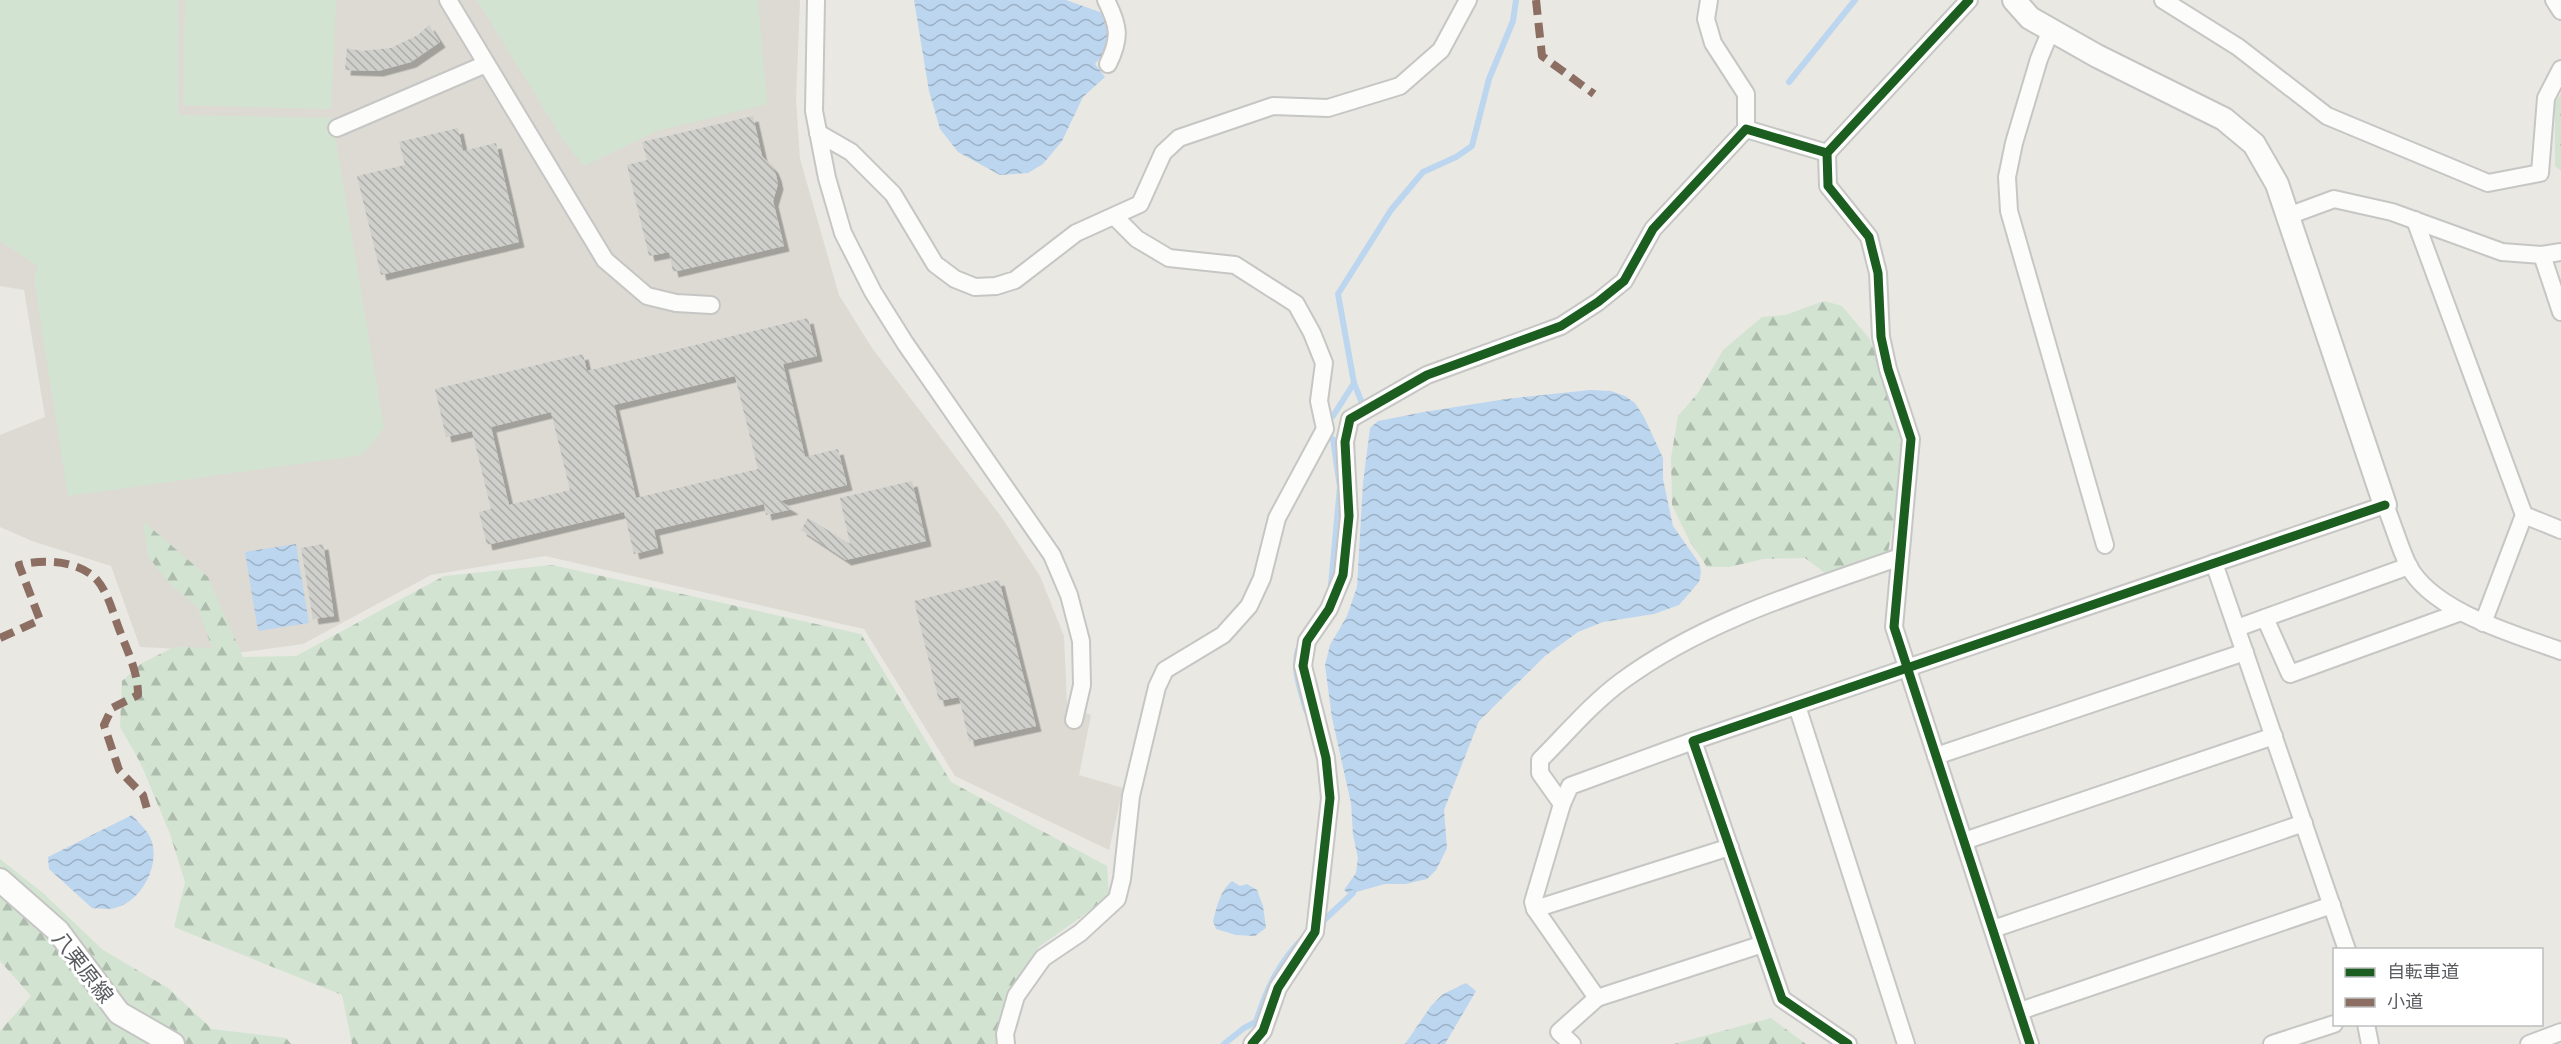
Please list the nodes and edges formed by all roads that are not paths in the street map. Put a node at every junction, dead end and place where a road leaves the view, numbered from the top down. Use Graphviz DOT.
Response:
graph roads {
  1 [pos="448,0"];
  2 [pos="816,0"];
  3 [pos="1106,0"];
  4 [pos="1468,0"];
  5 [pos="1709,0"];
  6 [pos="1969,0"];
  7 [pos="2014,0"];
  8 [pos="2163,0"];
  9 [pos="2553,0"];
  10 [pos="2561,11"];
  11 [pos="2051,30"];
  12 [pos="486,64"];
  13 [pos="1108,64"];
  14 [pos="2561,69"];
  15 [pos="337,128"];
  16 [pos="1746,129"];
  17 [pos="818,133"];
  18 [pos="1827,153"];
  19 [pos="2288,216"];
  20 [pos="1115,217"];
  21 [pos="2415,220"];
  22 [pos="2561,252"];
  23 [pos="2542,255"];
  24 [pos="711,305"];
  25 [pos="2561,312"];
  26 [pos="1350,419"];
  27 [pos="1325,429"];
  28 [pos="2385,505"];
  29 [pos="2524,515"];
  30 [pos="2561,530"];
  31 [pos="2105,545"];
  32 [pos="1900,558"];
  33 [pos="2214,563"];
  34 [pos="2409,566"];
  35 [pos="2461,612"];
  36 [pos="2265,618"];
  37 [pos="2483,623"];
  38 [pos="2237,628"];
  39 [pos="2561,651"];
  40 [pos="2245,652"];
  41 [pos="1907,668"];
  42 [pos="1797,706"];
  43 [pos="1074,720"];
  44 [pos="2274,736"];
  45 [pos="1693,741"];
  46 [pos="1936,756"];
  47 [pos="1562,804"];
  48 [pos="2304,823"];
  49 [pos="1964,841"];
  50 [pos="1730,847"];
  51 [pos="0,879"];
  52 [pos="2332,905"];
  53 [pos="1535,909"];
  54 [pos="1993,929"];
  55 [pos="1763,944"];
  56 [pos="2346,948"];
  57 [pos="1597,998"];
  58 [pos="2020,1011"];
  59 [pos="2333,1024"];
  60 [pos="2366,1026"];
  61 [pos="2561,1032"];
  62 [pos="173,1044"];
  63 [pos="1006,1044"];
  64 [pos="1252,1044"];
  65 [pos="1572,1044"];
  66 [pos="1848,1044"];
  67 [pos="1906,1044"];
  68 [pos="2030,1044"];
  69 [pos="2272,1044"];
  70 [pos="2370,1044"];
  71 [pos="2529,1044"];
  1 -- 12 [label="street"];
  2 -- 17 [label="street"];
  3 -- 13 [label="street"];
  4 -- 20 [label="street"];
  5 -- 16 [label="street"];
  6 -- 18 [label="street"];
  7 -- 11 [label="street"];
  8 -- 14 [label="street"];
  9 -- 10 [label="street"];
  11 -- 19 [label="street"];
  11 -- 31 [label="street"];
  12 -- 15 [label="street"];
  12 -- 24 [label="street"];
  16 -- 18 [label="street"];
  16 -- 26 [label="street"];
  17 -- 20 [label="street"];
  17 -- 43 [label="street"];
  18 -- 32 [label="street"];
  19 -- 21 [label="street"];
  19 -- 28 [label="street"];
  20 -- 27 [label="street"];
  21 -- 23 [label="street"];
  21 -- 29 [label="street"];
  22 -- 23 [label="street"];
  23 -- 25 [label="street"];
  26 -- 27 [label="street"];
  26 -- 64 [label="street"];
  27 -- 63 [label="street"];
  28 -- 33 [label="street"];
  28 -- 34 [label="street"];
  29 -- 30 [label="street"];
  29 -- 37 [label="street"];
  32 -- 41 [label="street"];
  32 -- 47 [label="street"];
  33 -- 38 [label="street"];
  33 -- 41 [label="street"];
  34 -- 35 [label="street"];
  34 -- 36 [label="street"];
  35 -- 36 [label="street"];
  35 -- 37 [label="street"];
  36 -- 38 [label="street"];
  37 -- 39 [label="street"];
  38 -- 40 [label="street"];
  40 -- 44 [label="street"];
  40 -- 46 [label="street"];
  41 -- 42 [label="street"];
  41 -- 46 [label="street"];
  42 -- 45 [label="street"];
  42 -- 67 [label="street"];
  44 -- 48 [label="street"];
  44 -- 49 [label="street"];
  45 -- 47 [label="street"];
  45 -- 50 [label="street"];
  46 -- 49 [label="street"];
  47 -- 53 [label="street"];
  48 -- 52 [label="street"];
  48 -- 54 [label="street"];
  49 -- 54 [label="street"];
  50 -- 53 [label="street"];
  50 -- 55 [label="street"];
  51 -- 62 [label="street, 八栗原線"];
  52 -- 56 [label="street"];
  52 -- 58 [label="street"];
  53 -- 57 [label="street"];
  54 -- 58 [label="street"];
  55 -- 57 [label="street"];
  55 -- 66 [label="street"];
  57 -- 65 [label="street"];
  58 -- 68 [label="street"];
  59 -- 69 [label="street"];
  60 -- 70 [label="street"];
  61 -- 71 [label="street"];
}
